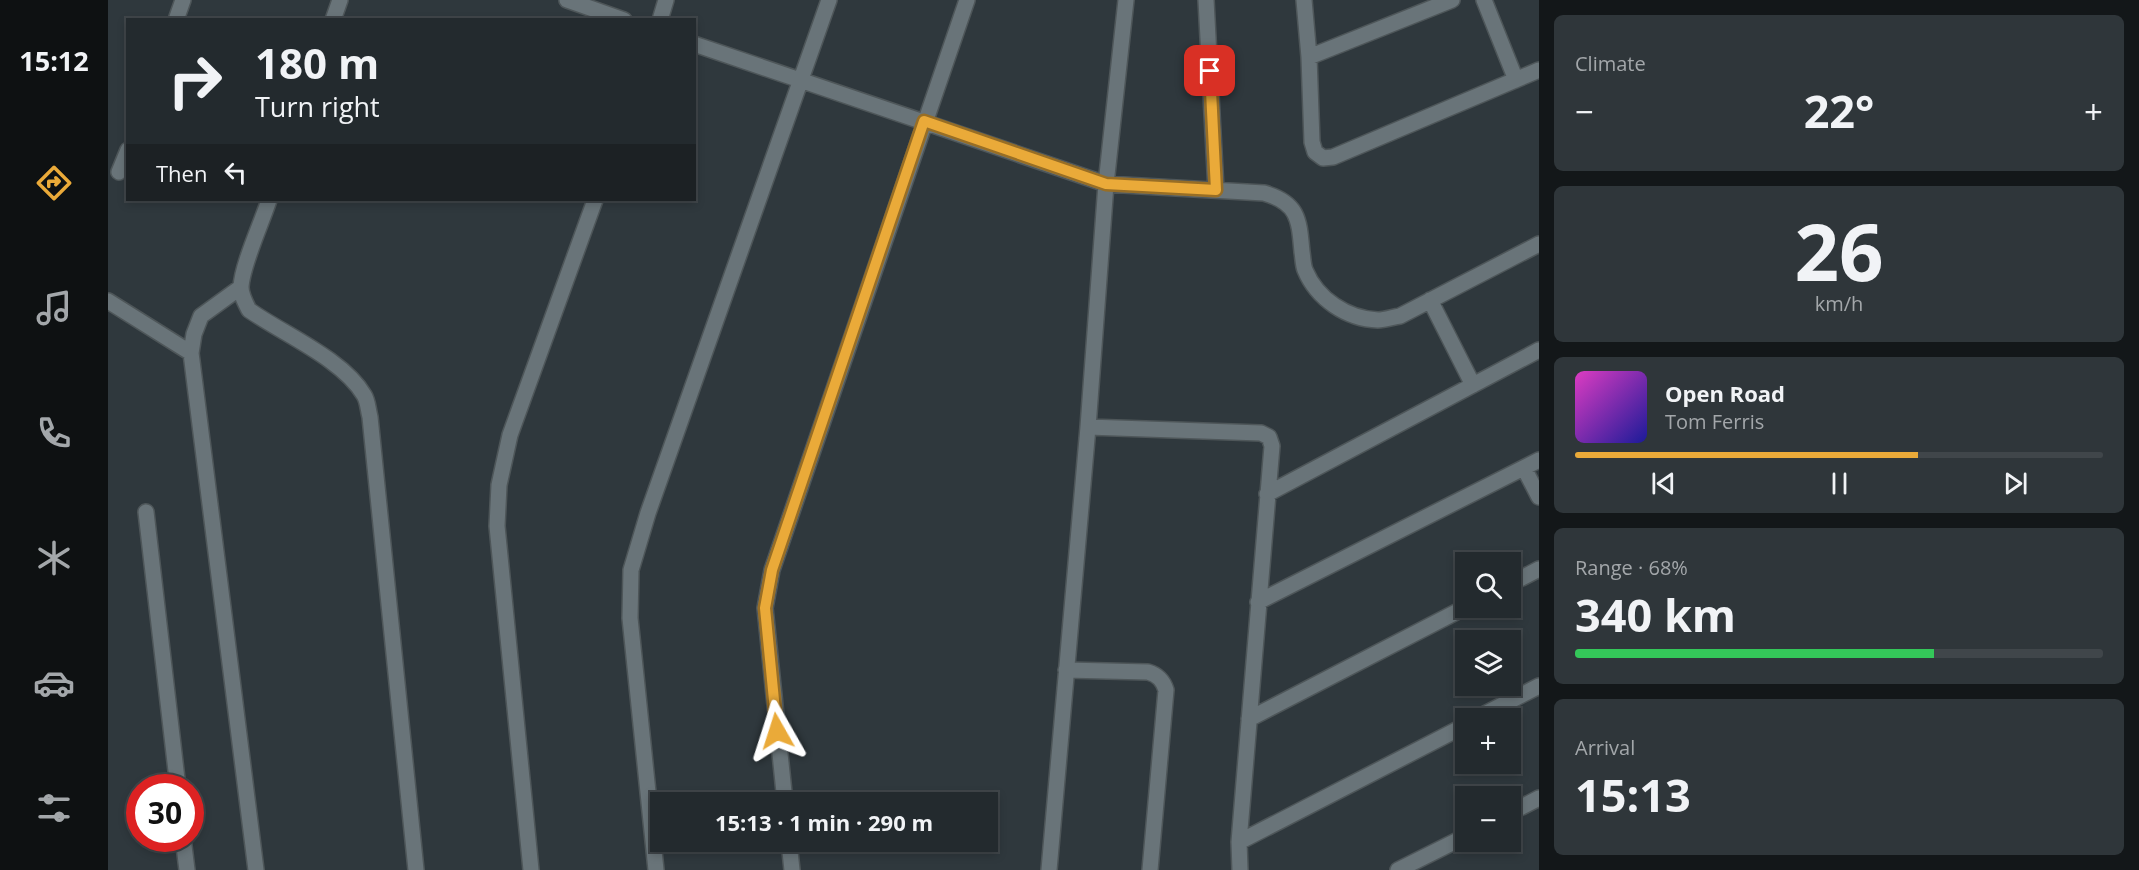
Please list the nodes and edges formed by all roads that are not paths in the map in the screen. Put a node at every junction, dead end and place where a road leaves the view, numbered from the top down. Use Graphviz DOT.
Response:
graph roads {
  1 [pos="183,0"];
  2 [pos="340,0"];
  3 [pos="567,0"];
  4 [pos="666,0"];
  5 [pos="829,0"];
  6 [pos="967,0"];
  7 [pos="1206,0"];
  8 [pos="1304,0"];
  9 [pos="1452,0"];
  10 [pos="1484,0"];
  11 [pos="1128,1"];
  12 [pos="177,18"];
  13 [pos="334,18"];
  14 [pos="618,18"];
  15 [pos="661,18"];
  16 [pos="696,45"];
  17 [pos="1309,57"];
  18 [pos="1539,70"];
  19 [pos="801,80"];
  20 [pos="1516,80"];
  21 [pos="924,121"];
  22 [pos="126,155"];
  23 [pos="119,172"];
  24 [pos="1106,184"];
  25 [pos="1216,190"];
  26 [pos="269,201"];
  27 [pos="595,201"];
  28 [pos="1539,244"];
  29 [pos="242,287"];
  30 [pos="1430,300"];
  31 [pos="108,301"];
  32 [pos="1539,350"];
  33 [pos="191,353"];
  34 [pos="1473,385"];
  35 [pos="1088,427"];
  36 [pos="1539,460"];
  37 [pos="1524,468"];
  38 [pos="1267,494"];
  39 [pos="1539,497"];
  40 [pos="146,512"];
  41 [pos="1539,569"];
  42 [pos="1521,578"];
  43 [pos="1258,602"];
  44 [pos="1455,613"];
  45 [pos="1066,670"];
  46 [pos="1539,686"];
  47 [pos="1496,708"];
  48 [pos="1249,719"];
  49 [pos="1455,730"];
  50 [pos="176,774"];
  51 [pos="784,792"];
  52 [pos="1539,798"];
  53 [pos="1521,807"];
  54 [pos="1239,842"];
  55 [pos="1455,842"];
  56 [pos="185,852"];
  57 [pos="790,852"];
  58 [pos="187,870"];
  59 [pos="256,870"];
  60 [pos="416,870"];
  61 [pos="531,870"];
  62 [pos="656,870"];
  63 [pos="792,870"];
  64 [pos="1049,870"];
  65 [pos="1150,870"];
  66 [pos="1240,870"];
  67 [pos="1398,870"];
  1 -- 12 [label="street"];
  2 -- 13 [label="street"];
  3 -- 14 [label="street"];
  4 -- 15 [label="street"];
  5 -- 19 [label="street"];
  6 -- 21 [label="street"];
  7 -- 25 [label="street"];
  8 -- 17 [label="street"];
  9 -- 17 [label="street"];
  10 -- 20 [label="street"];
  11 -- 24 [label="street"];
  16 -- 19 [label="street"];
  17 -- 20 [label="street"];
  18 -- 20 [label="street"];
  19 -- 21 [label="street"];
  19 -- 62 [label="street"];
  21 -- 24 [label="street"];
  21 -- 51 [label="street"];
  22 -- 23 [label="street"];
  24 -- 25 [label="street"];
  24 -- 35 [label="street"];
  25 -- 30 [label="street"];
  26 -- 29 [label="street"];
  27 -- 61 [label="street"];
  28 -- 30 [label="street"];
  29 -- 33 [label="street"];
  29 -- 60 [label="street"];
  30 -- 34 [label="street"];
  31 -- 33 [label="street"];
  32 -- 34 [label="street"];
  33 -- 59 [label="street"];
  34 -- 38 [label="street"];
  35 -- 38 [label="street"];
  35 -- 45 [label="street"];
  36 -- 37 [label="street"];
  37 -- 39 [label="street"];
  37 -- 43 [label="street"];
  38 -- 43 [label="street"];
  40 -- 50 [label="street"];
  41 -- 42 [label="street"];
  43 -- 48 [label="street"];
  44 -- 48 [label="street"];
  45 -- 64 [label="street"];
  45 -- 65 [label="street"];
  46 -- 47 [label="street"];
  48 -- 54 [label="street"];
  49 -- 54 [label="street"];
  52 -- 53 [label="street"];
  54 -- 66 [label="street"];
  55 -- 67 [label="street"];
  56 -- 58 [label="street"];
  57 -- 63 [label="street"];
}
